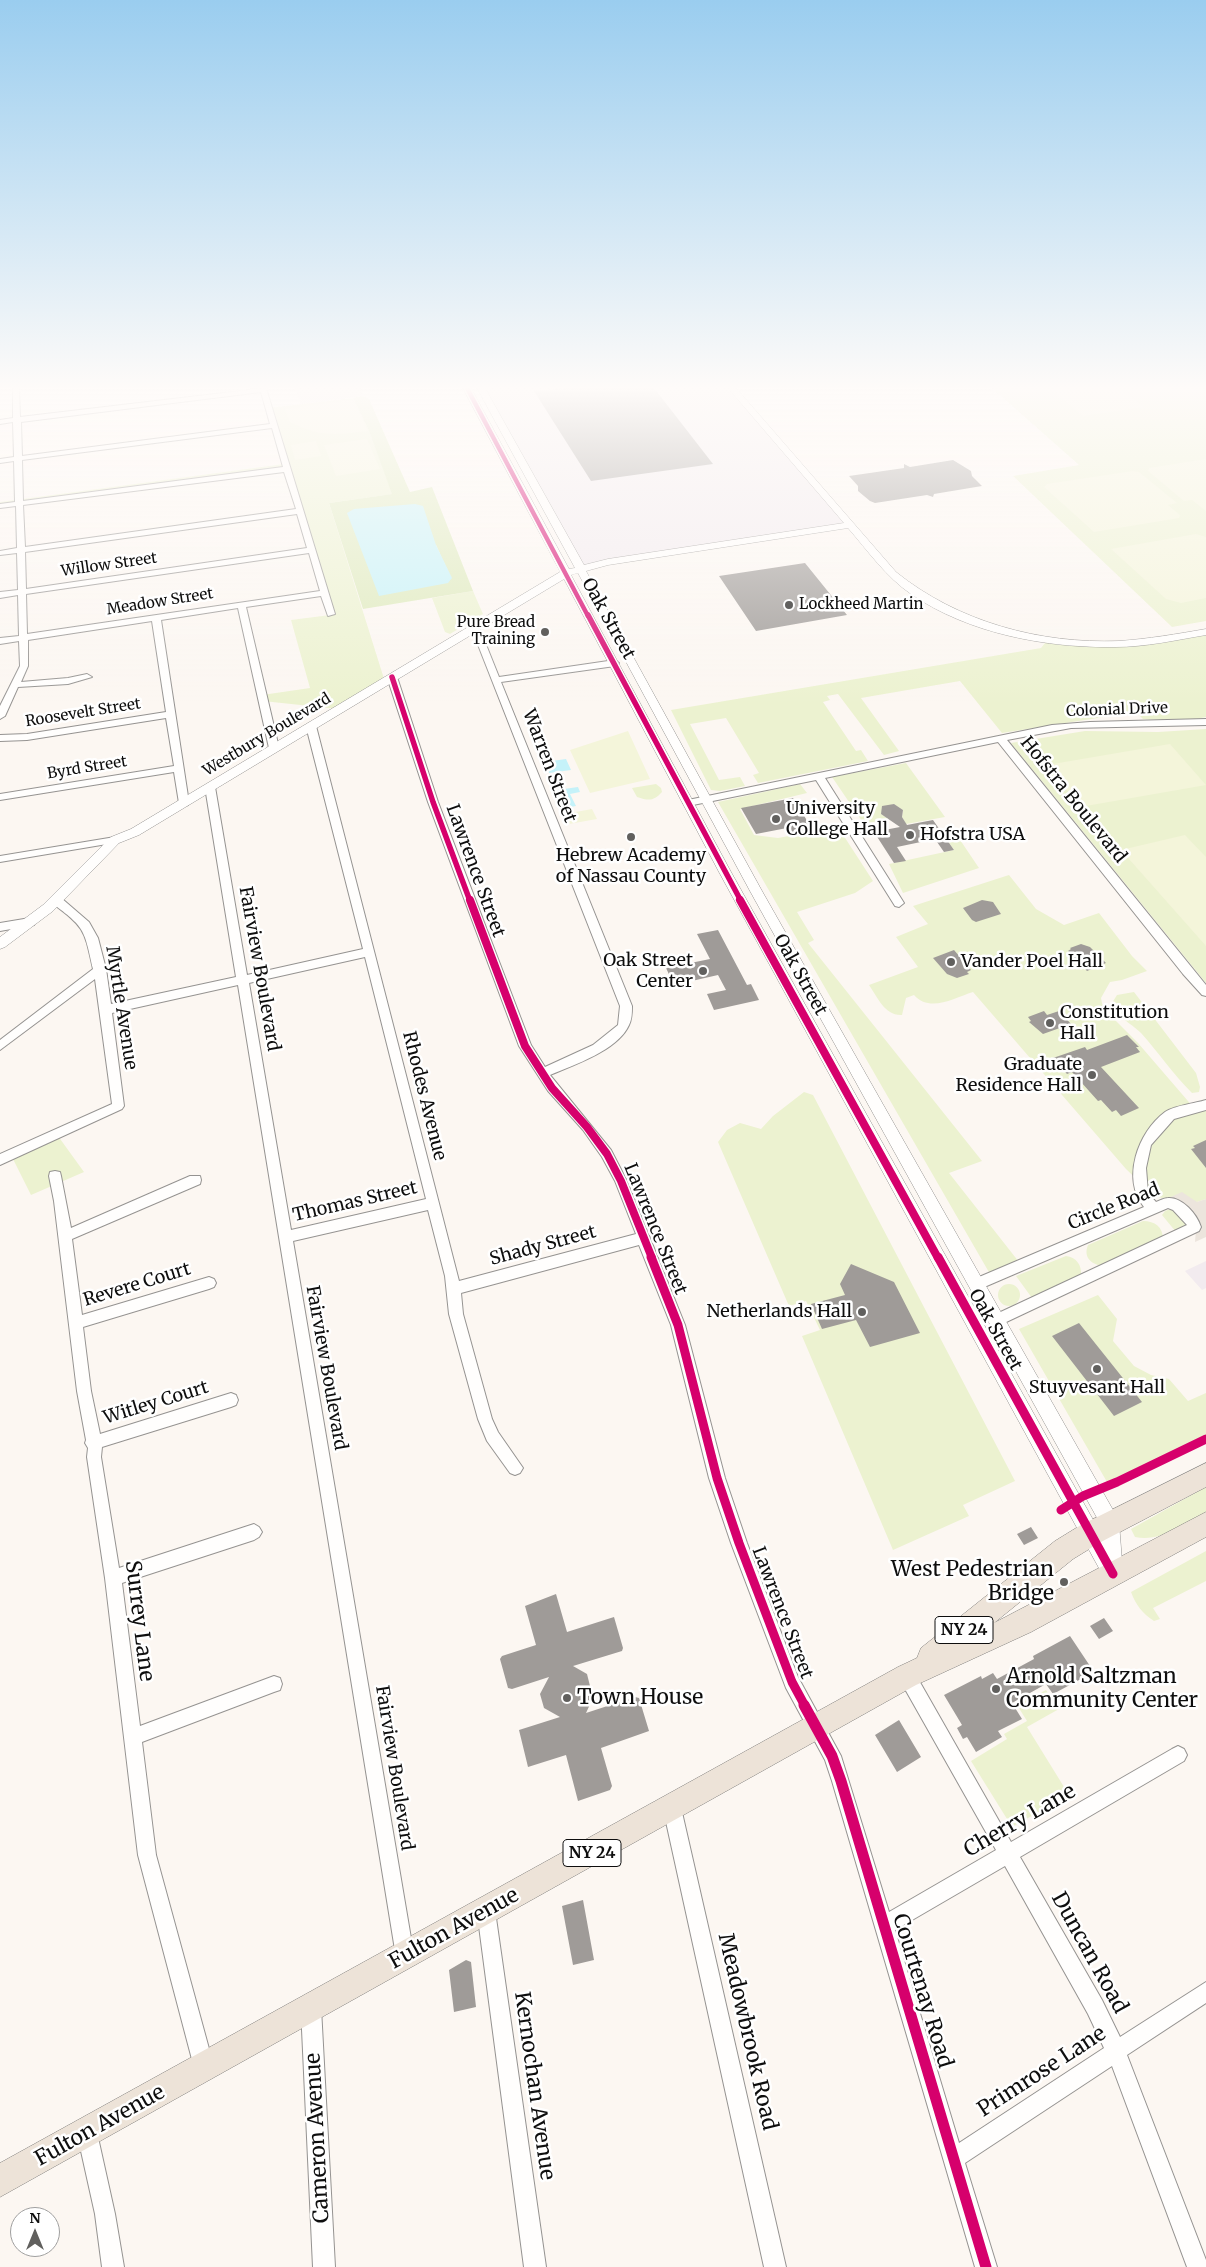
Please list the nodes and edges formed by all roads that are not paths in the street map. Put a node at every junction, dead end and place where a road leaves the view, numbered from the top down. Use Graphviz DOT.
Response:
graph roads {
  1 [pos="19,494"];
  2 [pos="76,494"];
  3 [pos="294,494"];
  4 [pos="524,494"];
  5 [pos="541,494"];
  6 [pos="824,494"];
  7 [pos="544,499"];
  8 [pos="0,501"];
  9 [pos="19,501"];
  10 [pos="528,502"];
  11 [pos="0,506"];
  12 [pos="300,512"];
  13 [pos="850,525"];
  14 [pos="20,550"];
  15 [pos="311,550"];
  16 [pos="0,553"];
  17 [pos="573,571"];
  18 [pos="546,584"];
  19 [pos="574,587"];
  20 [pos="22,592"];
  21 [pos="324,593"];
  22 [pos="0,595"];
  23 [pos="241,605"];
  24 [pos="331,614"];
  25 [pos="156,618"];
  26 [pos="475,627"];
  27 [pos="1206,632"];
  28 [pos="23,638"];
  29 [pos="0,641"];
  30 [pos="615,663"];
  31 [pos="87,677"];
  32 [pos="392,677"];
  33 [pos="497,680"];
  34 [pos="15,685"];
  35 [pos="171,714"];
  36 [pos="0,716"];
  37 [pos="1206,722"];
  38 [pos="311,726"];
  39 [pos="0,738"];
  40 [pos="1000,738"];
  41 [pos="274,748"];
  42 [pos="179,768"];
  43 [pos="819,776"];
  44 [pos="210,787"];
  45 [pos="0,797"];
  46 [pos="705,799"];
  47 [pos="184,803"];
  48 [pos="688,803"];
  49 [pos="115,840"];
  50 [pos="0,859"];
  51 [pos="56,900"];
  52 [pos="898,903"];
  53 [pos="30,922"];
  54 [pos="0,927"];
  55 [pos="0,944"];
  56 [pos="369,952"];
  57 [pos="100,969"];
  58 [pos="242,979"];
  59 [pos="1206,992"];
  60 [pos="820,1004"];
  61 [pos="802,1008"];
  62 [pos="105,1010"];
  63 [pos="0,1046"];
  64 [pos="543,1074"];
  65 [pos="1206,1106"];
  66 [pos="0,1160"];
  67 [pos="55,1176"];
  68 [pos="195,1180"];
  69 [pos="434,1203"];
  70 [pos="1153,1208"];
  71 [pos="66,1236"];
  72 [pos="285,1238"];
  73 [pos="643,1238"];
  74 [pos="209,1283"];
  75 [pos="977,1284"];
  76 [pos="453,1289"];
  77 [pos="997,1320"];
  78 [pos="76,1323"];
  79 [pos="232,1400"];
  80 [pos="92,1443"];
  81 [pos="515,1468"];
  82 [pos="1206,1474"];
  83 [pos="1206,1524"];
  84 [pos="1100,1529"];
  85 [pos="254,1532"];
  86 [pos="1112,1574"];
  87 [pos="113,1578"];
  88 [pos="907,1676"];
  89 [pos="274,1684"];
  90 [pos="816,1728"];
  91 [pos="132,1737"];
  92 [pos="1178,1756"];
  93 [pos="672,1808"];
  94 [pos="1007,1854"];
  95 [pos="486,1911"];
  96 [pos="885,1926"];
  97 [pos="405,1956"];
  98 [pos="1206,1992"];
  99 [pos="311,2008"];
  100 [pos="1116,2051"];
  101 [pos="204,2067"];
  102 [pos="87,2133"];
  103 [pos="954,2158"];
  104 [pos="0,2181"];
  105 [pos="113,2267"];
  106 [pos="324,2267"];
  107 [pos="535,2267"];
  108 [pos="775,2267"];
  109 [pos="986,2267"];
  110 [pos="1198,2267"];
  1 -- 9 [label="street"];
  2 -- 9 [label="street"];
  3 -- 12 [label="street"];
  4 -- 10 [label="street, Oak Street"];
  5 -- 7 [label="street, Oak Street"];
  6 -- 13 [label="street"];
  7 -- 10 [label="street"];
  7 -- 17 [label="street, Oak Street"];
  8 -- 9 [label="street"];
  9 -- 11 [label="street"];
  9 -- 14 [label="street"];
  10 -- 17 [label="street, Oak Street"];
  12 -- 14 [label="street"];
  12 -- 15 [label="street"];
  13 -- 17 [label="street"];
  13 -- 27 [label="street"];
  14 -- 16 [label="street"];
  14 -- 20 [label="street"];
  15 -- 20 [label="street, Willow Street"];
  15 -- 21 [label="street"];
  17 -- 18 [label="street, Westbury Boulevard"];
  17 -- 19 [label="street, Oak Street"];
  17 -- 46 [label="street, Oak Street"];
  18 -- 19 [label="street"];
  18 -- 26 [label="street, Westbury Boulevard"];
  19 -- 30 [label="street, Oak Street"];
  20 -- 22 [label="street, Willow Street"];
  20 -- 28 [label="street"];
  21 -- 23 [label="street, Meadow Street"];
  21 -- 24 [label="street"];
  23 -- 25 [label="street, Meadow Street"];
  23 -- 41 [label="street"];
  25 -- 28 [label="street, Meadow Street"];
  25 -- 35 [label="street"];
  26 -- 32 [label="street, Westbury Boulevard"];
  26 -- 33 [label="street, Warren Street"];
  28 -- 29 [label="street, Meadow Street"];
  28 -- 34 [label="street"];
  30 -- 33 [label="street"];
  30 -- 48 [label="street, Oak Street"];
  31 -- 34 [label="street"];
  32 -- 38 [label="street, Westbury Boulevard"];
  32 -- 64 [label="street, Lawrence Street"];
  33 -- 64 [label="street, Warren Street"];
  34 -- 36 [label="street"];
  35 -- 39 [label="street, Roosevelt Street"];
  35 -- 42 [label="street"];
  37 -- 40 [label="street, Colonial Drive"];
  38 -- 41 [label="street, Westbury Boulevard"];
  38 -- 56 [label="street, Rhodes Avenue"];
  40 -- 43 [label="street, Hofstra Boulevard"];
  40 -- 59 [label="street, Hofstra Boulevard"];
  41 -- 44 [label="street, Westbury Boulevard"];
  42 -- 45 [label="street, Byrd Street"];
  42 -- 47 [label="street"];
  43 -- 46 [label="street, Hofstra Boulevard"];
  43 -- 52 [label="street"];
  44 -- 47 [label="street, Westbury Boulevard"];
  44 -- 58 [label="street, Fairview Boulevard"];
  46 -- 48 [label="street, Hofstra Boulevard"];
  46 -- 60 [label="street, Oak Street"];
  47 -- 49 [label="street, Westbury Boulevard"];
  48 -- 61 [label="street, Oak Street"];
  49 -- 50 [label="street"];
  49 -- 51 [label="street, Westbury Boulevard"];
  51 -- 53 [label="street, Westbury Boulevard"];
  51 -- 57 [label="street, Myrtle Avenue"];
  53 -- 54 [label="street"];
  53 -- 55 [label="street, Westbury Boulevard"];
  56 -- 58 [label="street"];
  56 -- 69 [label="street, Rhodes Avenue"];
  57 -- 62 [label="street, Myrtle Avenue"];
  57 -- 63 [label="street"];
  58 -- 62 [label="street"];
  58 -- 72 [label="street, Fairview Boulevard"];
  60 -- 61 [label="street"];
  60 -- 75 [label="street, Oak Street"];
  61 -- 84 [label="street, Oak Street"];
  62 -- 66 [label="street, Myrtle Avenue"];
  64 -- 73 [label="street, Lawrence Street"];
  65 -- 70 [label="street"];
  67 -- 71 [label="street, Surrey Lane"];
  68 -- 71 [label="street"];
  69 -- 72 [label="street, Thomas Street"];
  69 -- 76 [label="street, Rhodes Avenue"];
  70 -- 75 [label="street, Circle Road"];
  70 -- 77 [label="street, Circle Road"];
  71 -- 78 [label="street, Surrey Lane"];
  72 -- 97 [label="street, Fairview Boulevard"];
  73 -- 76 [label="street, Shady Street"];
  73 -- 90 [label="street, Lawrence Street"];
  74 -- 78 [label="street, Revere Court"];
  75 -- 77 [label="street, Oak Street"];
  76 -- 81 [label="street, Rhodes Avenue"];
  77 -- 84 [label="street, Oak Street"];
  78 -- 80 [label="street, Surrey Lane"];
  79 -- 80 [label="street, Witley Court"];
  80 -- 87 [label="street, Surrey Lane"];
  82 -- 84 [label="main road, NY 24"];
  83 -- 86 [label="main road, NY 24"];
  84 -- 86 [label="street, Oak Street"];
  84 -- 88 [label="main road, NY 24"];
  85 -- 87 [label="street"];
  86 -- 88 [label="main road, NY 24"];
  87 -- 91 [label="street, Surrey Lane"];
  88 -- 90 [label="main road, Fulton Avenue / NY 24"];
  88 -- 94 [label="street, Duncan Road"];
  89 -- 91 [label="street"];
  90 -- 93 [label="main road, Fulton Avenue / NY 24"];
  90 -- 96 [label="street, Courtenay Road"];
  91 -- 101 [label="street, Surrey Lane"];
  92 -- 94 [label="street, Cherry Lane"];
  93 -- 95 [label="main road, Fulton Avenue / NY 24"];
  93 -- 108 [label="street, Meadowbrook Road"];
  94 -- 96 [label="street, Cherry Lane"];
  94 -- 100 [label="street, Duncan Road"];
  95 -- 97 [label="main road, Fulton Avenue / NY 24"];
  95 -- 107 [label="street, Kernochan Avenue"];
  96 -- 103 [label="street, Courtenay Road"];
  97 -- 99 [label="main road, Fulton Avenue / NY 24"];
  98 -- 100 [label="street, Primrose Lane"];
  99 -- 101 [label="main road, Fulton Avenue / NY 24"];
  99 -- 106 [label="street, Cameron Avenue"];
  100 -- 103 [label="street, Primrose Lane"];
  100 -- 110 [label="street, Duncan Road"];
  101 -- 102 [label="main road, Fulton Avenue / NY 24"];
  102 -- 104 [label="main road, Fulton Avenue / NY 24"];
  102 -- 105 [label="street"];
  103 -- 109 [label="street, Courtenay Road"];
}
